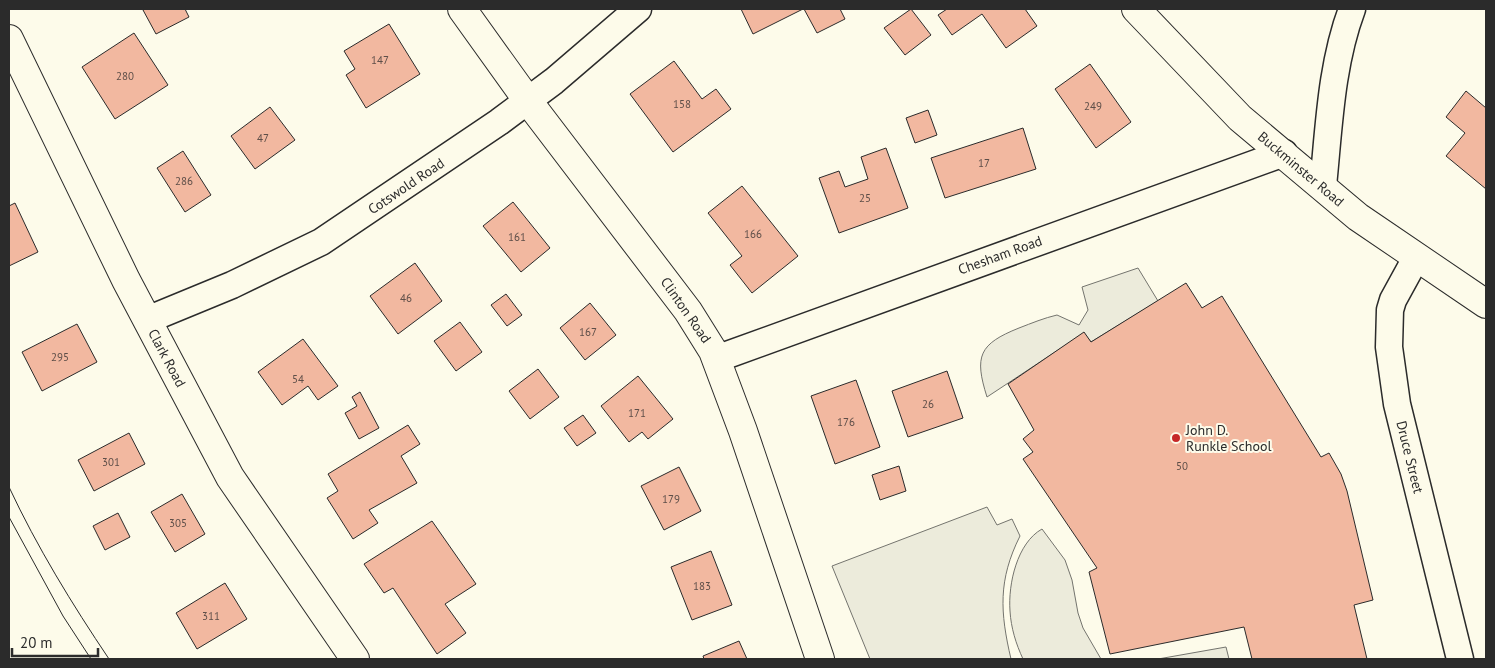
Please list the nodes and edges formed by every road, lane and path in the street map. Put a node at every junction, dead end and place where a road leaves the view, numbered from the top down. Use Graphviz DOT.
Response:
graph roads {
  1 [pos="462,9"];
  2 [pos="638,9"];
  3 [pos="1136,9"];
  4 [pos="1352,9"];
  5 [pos="9,39"];
  6 [pos="528,101"];
  7 [pos="1284,154"];
  8 [pos="1323,186"];
  9 [pos="1416,258"];
  10 [pos="1486,304"];
  11 [pos="147,320"];
  12 [pos="716,358"];
  13 [pos="356,659"];
  14 [pos="820,659"];
  15 [pos="1460,659"];
  1 -- 6 [label="street, Clinton Road"];
  2 -- 6 [label="street, Cotswold Road"];
  3 -- 7 [label="street, Buckminster Road"];
  4 -- 8 [label="street"];
  5 -- 11 [label="street, Clark Road"];
  6 -- 11 [label="street, Cotswold Road"];
  6 -- 12 [label="street, Clinton Road"];
  7 -- 8 [label="street, Buckminster Road"];
  7 -- 12 [label="street, Chesham Road"];
  8 -- 9 [label="street, Buckminster Road"];
  9 -- 10 [label="street, Buckminster Road"];
  9 -- 15 [label="street, Druce Street"];
  11 -- 13 [label="street, Clark Road"];
  12 -- 14 [label="street, Clinton Road"];
}
